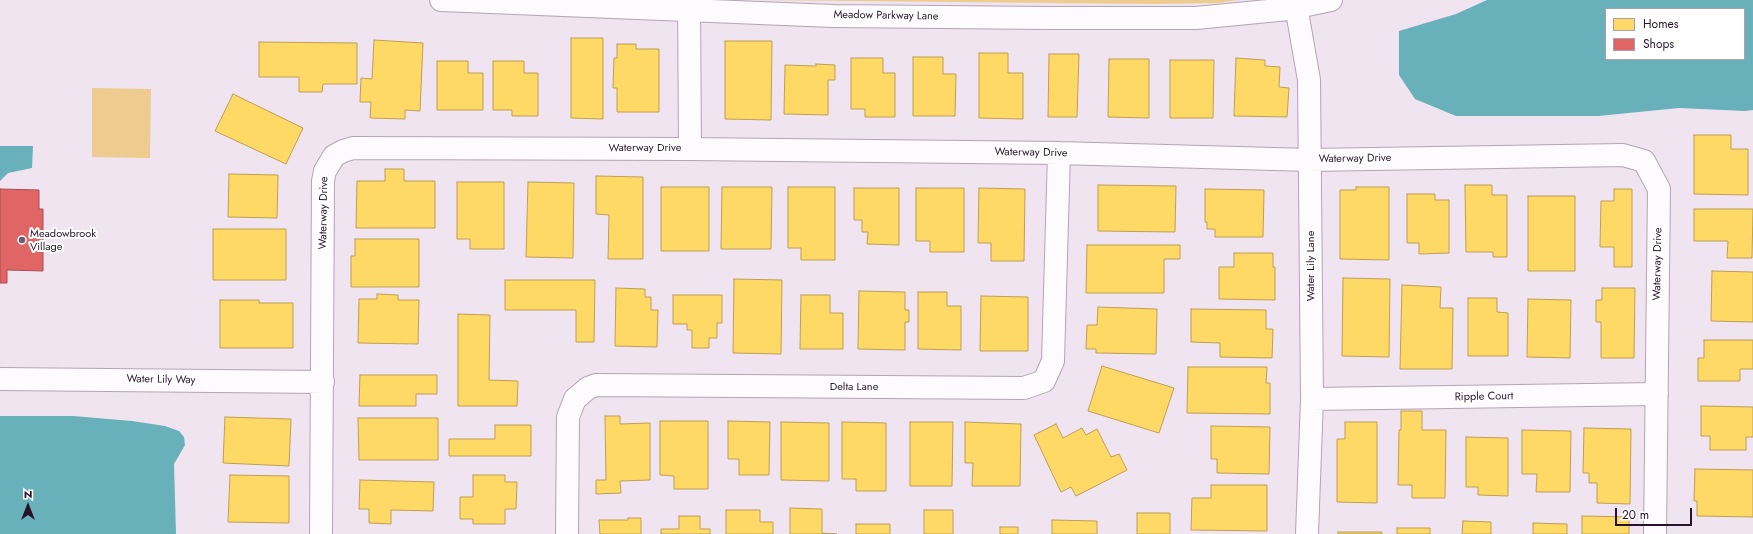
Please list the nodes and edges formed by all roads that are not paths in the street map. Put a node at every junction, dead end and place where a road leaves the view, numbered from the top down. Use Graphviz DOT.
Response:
graph roads {
  1 [pos="441,0"];
  2 [pos="1331,0"];
  3 [pos="1296,4"];
  4 [pos="689,5"];
  5 [pos="690,148"];
  6 [pos="1058,153"];
  7 [pos="1310,160"];
  8 [pos="0,379"];
  9 [pos="323,382"];
  10 [pos="1657,394"];
  11 [pos="1312,399"];
  12 [pos="321,534"];
  13 [pos="567,534"];
  14 [pos="1307,534"];
  15 [pos="1655,534"];
  1 -- 4 [label="street, Meadow Parkway Lane"];
  2 -- 3 [label="street, Meadow Parkway Lane"];
  3 -- 4 [label="street, Meadow Parkway Lane"];
  3 -- 7 [label="street, Water Lily Lane"];
  4 -- 5 [label="street, Waterway Drive"];
  5 -- 6 [label="street, Waterway Drive"];
  5 -- 9 [label="street, Waterway Drive"];
  6 -- 7 [label="street, Waterway Drive"];
  6 -- 13 [label="street, Delta Lane"];
  7 -- 10 [label="street, Waterway Drive"];
  7 -- 11 [label="street, Water Lily Lane"];
  8 -- 9 [label="street, Water Lily Way"];
  9 -- 12 [label="street, Waterway Drive"];
  10 -- 11 [label="street, Ripple Court"];
  10 -- 15 [label="street, Waterway Drive"];
  11 -- 14 [label="street, Water Lily Lane"];
}
